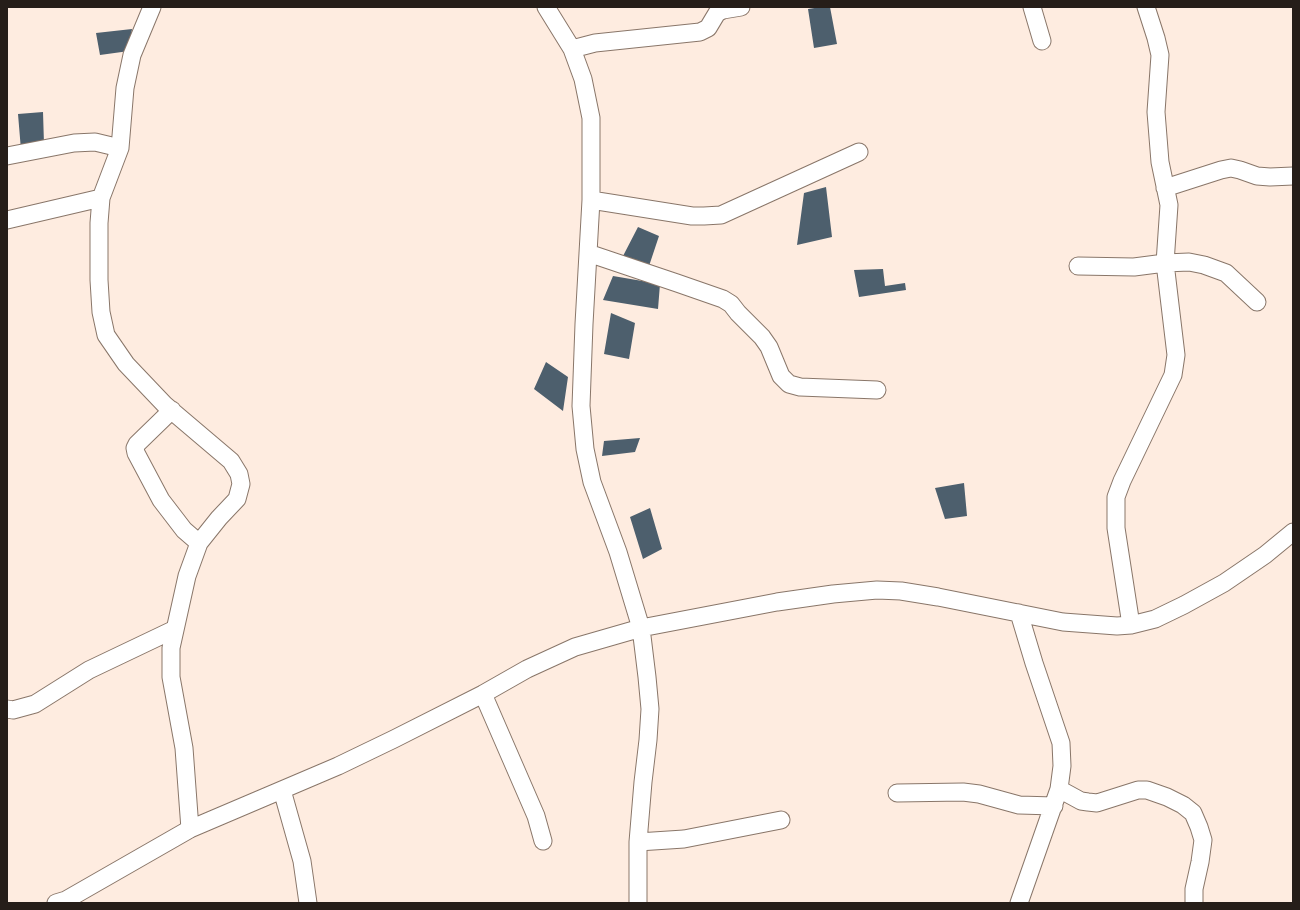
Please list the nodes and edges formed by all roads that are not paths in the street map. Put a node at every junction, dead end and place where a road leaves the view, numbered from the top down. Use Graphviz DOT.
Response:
graph roads {
  1 [pos="152,7"];
  2 [pos="546,7"];
  3 [pos="741,7"];
  4 [pos="1032,7"];
  5 [pos="1146,7"];
  6 [pos="1042,41"];
  7 [pos="572,49"];
  8 [pos="120,148"];
  9 [pos="859,152"];
  10 [pos="7,156"];
  11 [pos="1293,176"];
  12 [pos="1165,188"];
  13 [pos="101,198"];
  14 [pos="591,200"];
  15 [pos="7,220"];
  16 [pos="588,253"];
  17 [pos="1165,263"];
  18 [pos="1078,266"];
  19 [pos="1257,302"];
  20 [pos="877,390"];
  21 [pos="172,410"];
  22 [pos="1293,532"];
  23 [pos="199,543"];
  24 [pos="1020,613"];
  25 [pos="1130,625"];
  26 [pos="641,628"];
  27 [pos="175,629"];
  28 [pos="483,694"];
  29 [pos="7,709"];
  30 [pos="1059,789"];
  31 [pos="282,790"];
  32 [pos="897,793"];
  33 [pos="1054,806"];
  34 [pos="781,820"];
  35 [pos="190,829"];
  36 [pos="544,841"];
  37 [pos="638,842"];
  38 [pos="64,902"];
  39 [pos="308,903"];
  40 [pos="638,903"];
  41 [pos="1020,903"];
  42 [pos="1194,903"];
  1 -- 8 [label="street"];
  2 -- 7 [label="street"];
  3 -- 7 [label="street"];
  4 -- 6 [label="street"];
  5 -- 12 [label="street"];
  7 -- 14 [label="street"];
  8 -- 10 [label="street"];
  8 -- 13 [label="street"];
  9 -- 14 [label="street"];
  11 -- 12 [label="street"];
  12 -- 17 [label="street"];
  13 -- 15 [label="street"];
  13 -- 21 [label="street"];
  14 -- 16 [label="street"];
  16 -- 20 [label="street"];
  16 -- 26 [label="street"];
  17 -- 18 [label="street"];
  17 -- 19 [label="street"];
  17 -- 25 [label="street"];
  21 -- 23 [label="street"];
  21 -- 23 [label="street"];
  22 -- 25 [label="street"];
  23 -- 27 [label="street"];
  24 -- 25 [label="street"];
  24 -- 26 [label="street"];
  24 -- 30 [label="street"];
  26 -- 28 [label="street"];
  26 -- 37 [label="street"];
  27 -- 29 [label="street"];
  27 -- 35 [label="street"];
  28 -- 31 [label="street"];
  28 -- 36 [label="street"];
  30 -- 33 [label="street"];
  30 -- 42 [label="street"];
  31 -- 35 [label="street"];
  31 -- 39 [label="street"];
  32 -- 33 [label="street"];
  33 -- 41 [label="street"];
  34 -- 37 [label="street"];
  35 -- 38 [label="street"];
  37 -- 40 [label="street"];
}
